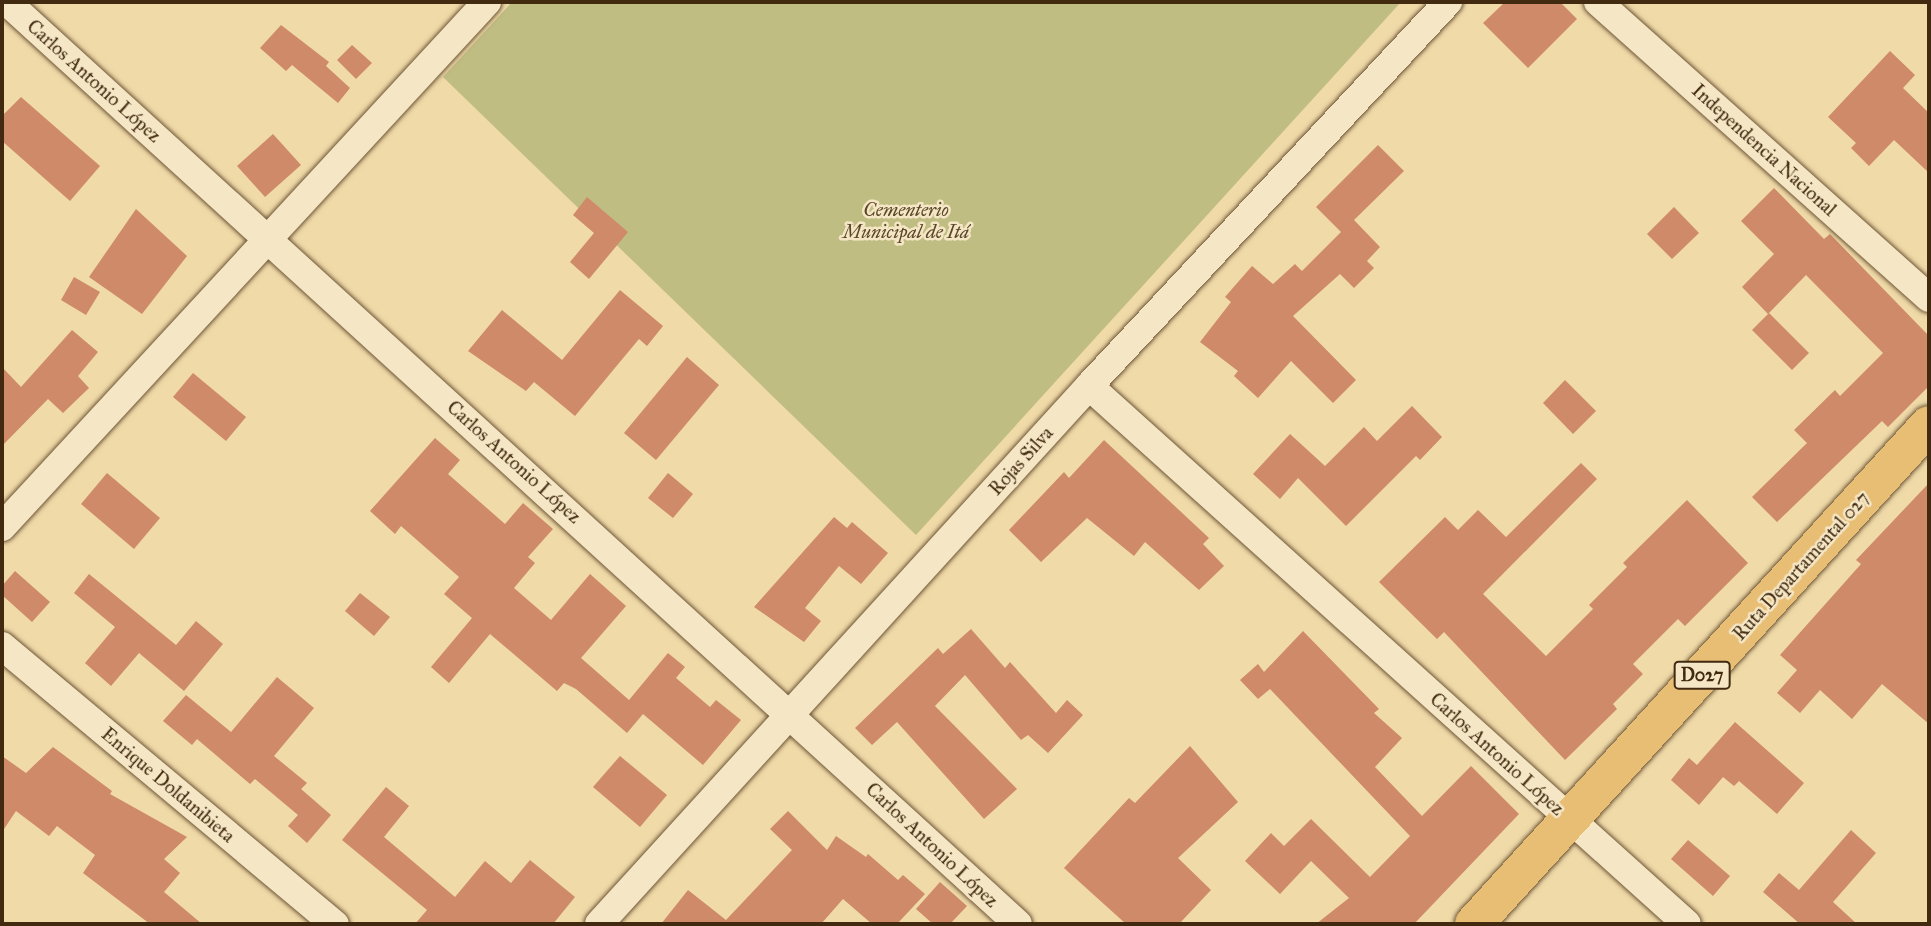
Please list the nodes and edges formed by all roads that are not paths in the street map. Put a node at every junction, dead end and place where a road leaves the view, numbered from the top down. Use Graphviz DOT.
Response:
graph roads {
  1 [pos="8,2"];
  2 [pos="488,2"];
  3 [pos="1448,2"];
  4 [pos="1598,2"];
  5 [pos="268,239"];
  6 [pos="1929,298"];
  7 [pos="1089,386"];
  8 [pos="1929,425"];
  9 [pos="2,527"];
  10 [pos="2,646"];
  11 [pos="790,714"];
  12 [pos="1570,820"];
  13 [pos="335,924"];
  14 [pos="600,924"];
  15 [pos="1018,924"];
  16 [pos="1474,924"];
  17 [pos="1687,924"];
  1 -- 5 [label="street, Carlos Antonio López"];
  2 -- 5 [label="street"];
  3 -- 7 [label="street, Rojas Silva"];
  4 -- 6 [label="street, Independencia Nacional"];
  5 -- 9 [label="street"];
  5 -- 11 [label="street, Carlos Antonio López"];
  7 -- 11 [label="street, Rojas Silva"];
  7 -- 12 [label="street, Carlos Antonio López"];
  8 -- 12 [label="main road, Ruta Departamental 027 / D027"];
  10 -- 13 [label="street, Enrique Doldanibieta"];
  11 -- 14 [label="street, Rojas Silva"];
  11 -- 15 [label="street, Carlos Antonio López"];
  12 -- 16 [label="main road, Ruta Departamental 027 / D027"];
  12 -- 17 [label="street, Carlos Antonio López"];
}
